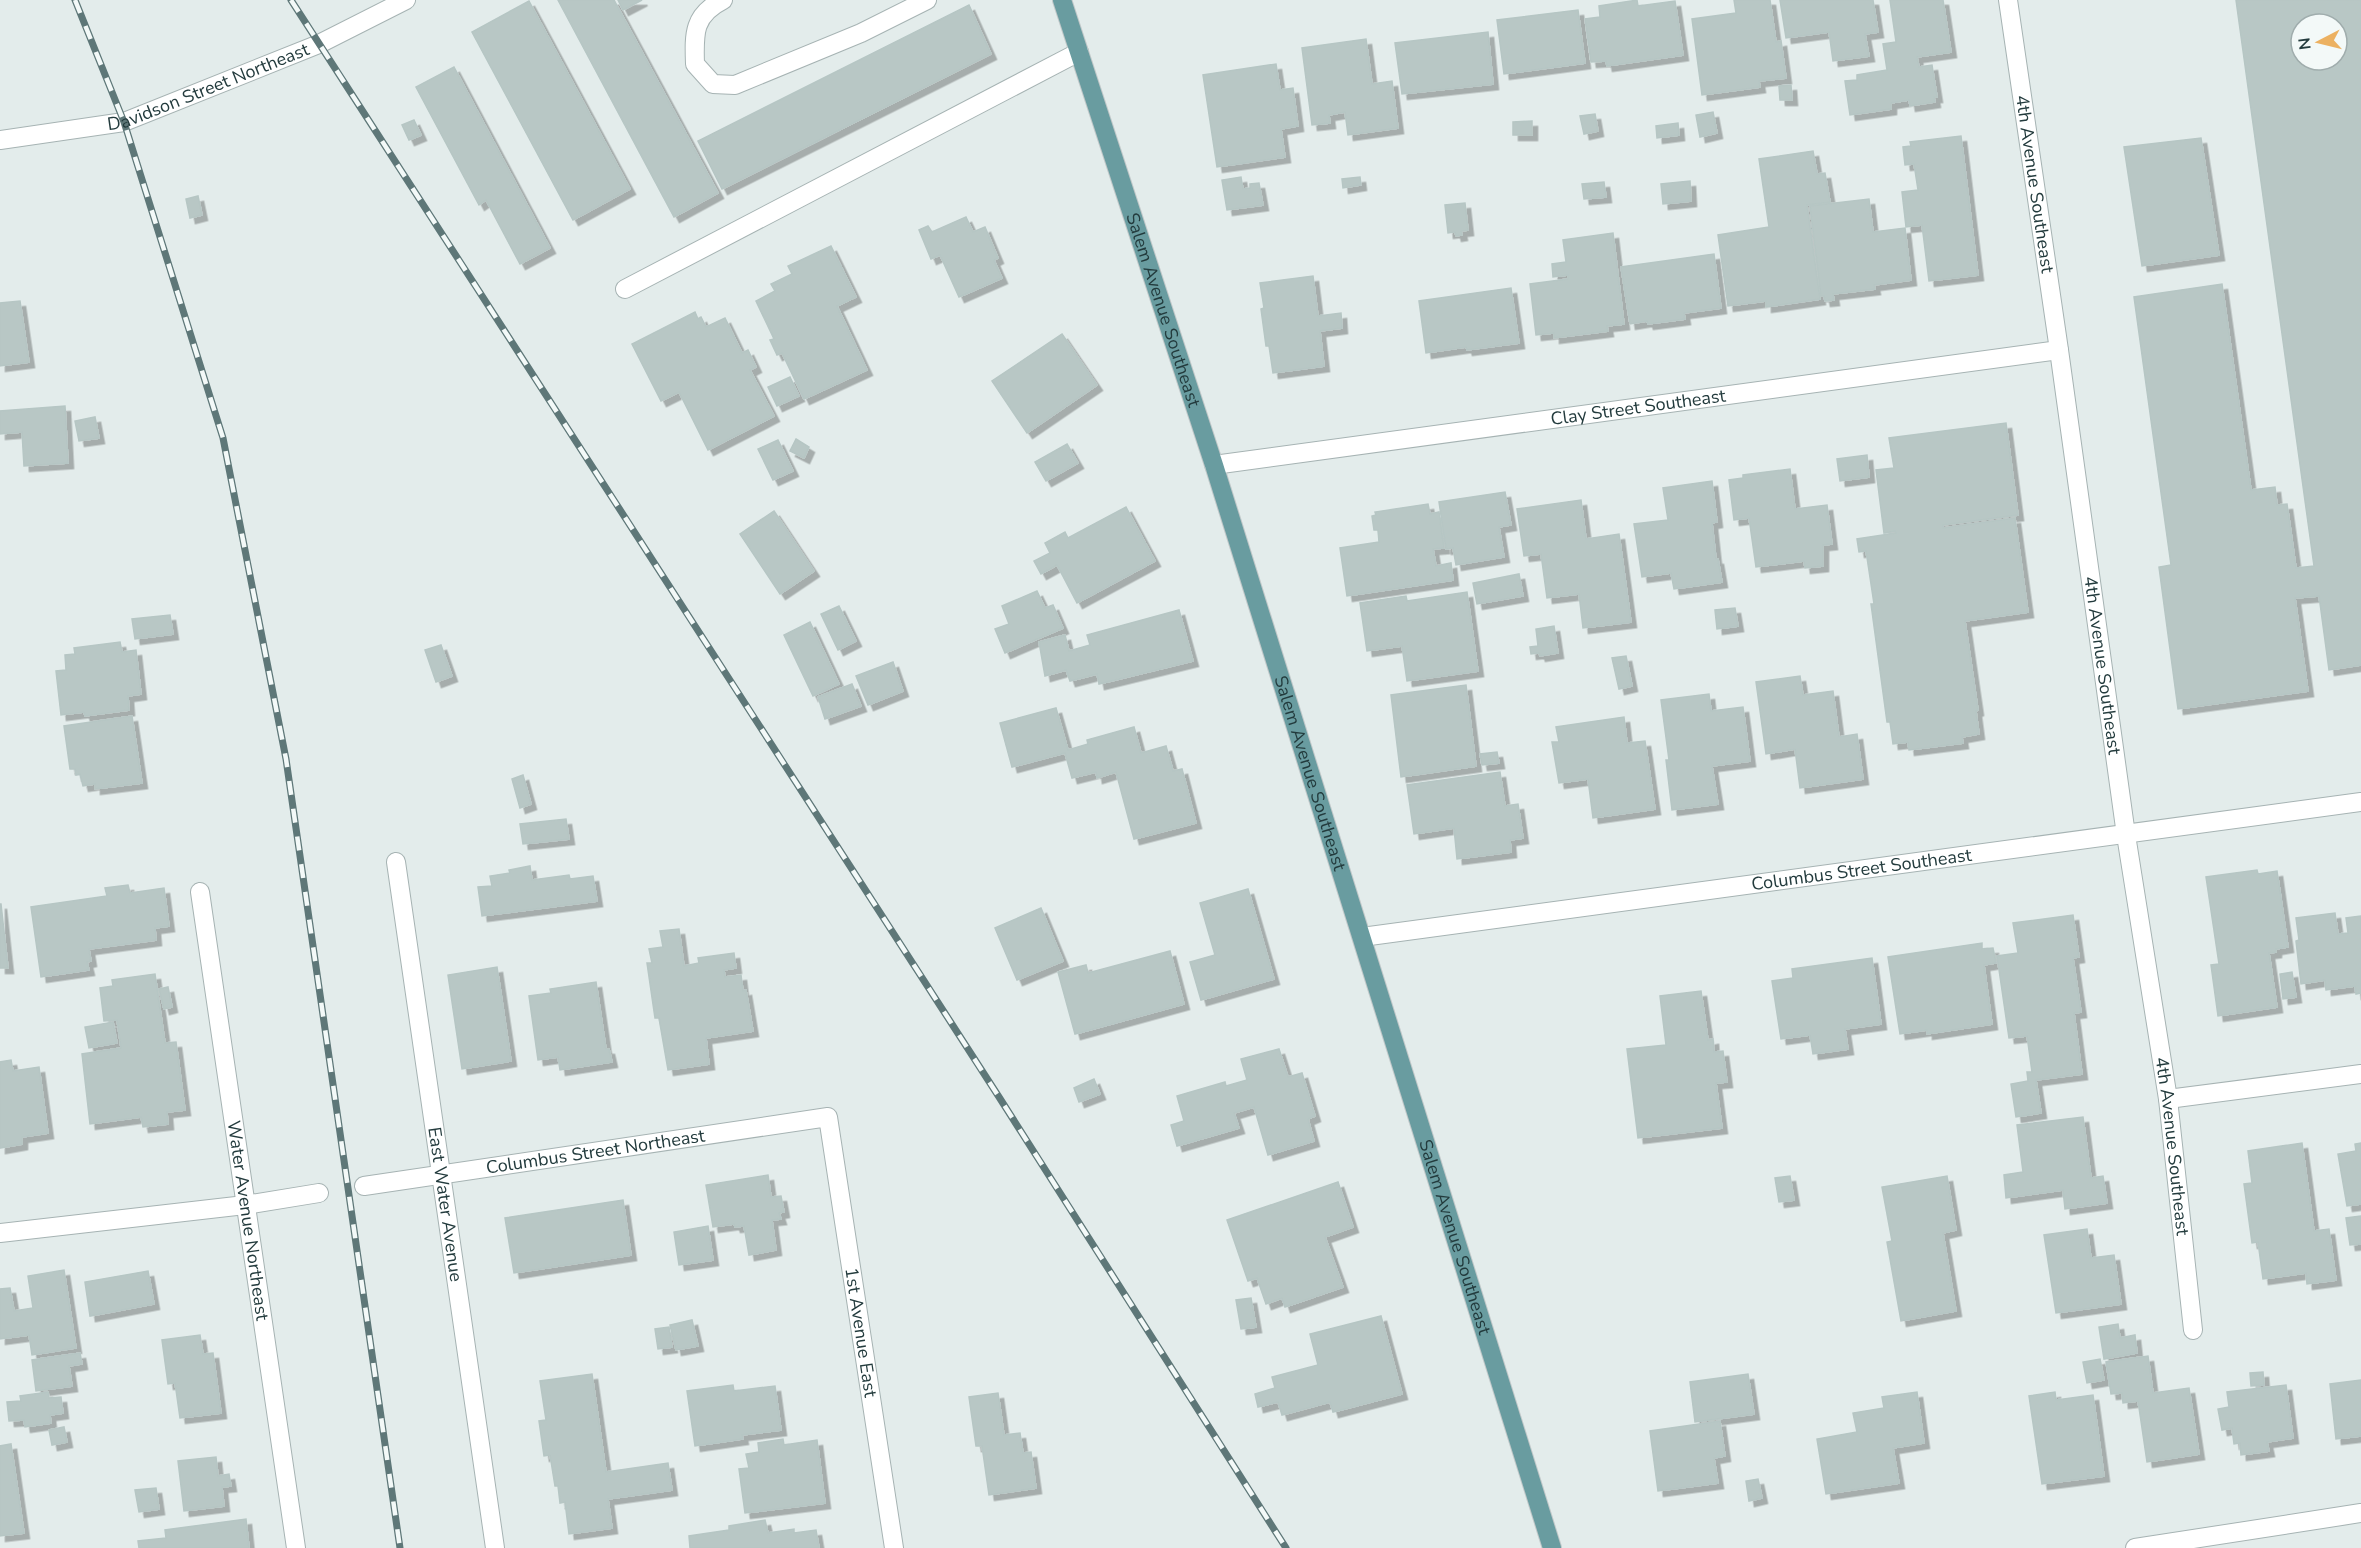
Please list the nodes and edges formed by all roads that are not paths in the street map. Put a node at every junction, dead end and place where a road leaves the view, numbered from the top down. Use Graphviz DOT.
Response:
graph roads {
  1 [pos="406,0"];
  2 [pos="723,0"];
  3 [pos="927,0"];
  4 [pos="1062,0"];
  5 [pos="2008,0"];
  6 [pos="1079,52"];
  7 [pos="0,140"];
  8 [pos="625,289"];
  9 [pos="2059,350"];
  10 [pos="1215,465"];
  11 [pos="2361,802"];
  12 [pos="2126,835"];
  13 [pos="396,862"];
  14 [pos="200,892"];
  15 [pos="1362,937"];
  16 [pos="2361,1074"];
  17 [pos="2168,1099"];
  18 [pos="828,1117"];
  19 [pos="441,1176"];
  20 [pos="364,1186"];
  21 [pos="319,1193"];
  22 [pos="245,1205"];
  23 [pos="0,1233"];
  24 [pos="2193,1330"];
  25 [pos="2361,1513"];
  26 [pos="296,1548"];
  27 [pos="495,1548"];
  28 [pos="894,1548"];
  29 [pos="1552,1548"];
  30 [pos="2135,1548"];
  1 -- 7 [label="street, Davidson Street Northeast"];
  2 -- 3 [label="street"];
  4 -- 6 [label="main road, Salem Avenue Southeast"];
  5 -- 9 [label="street, 4th Avenue Southeast"];
  6 -- 8 [label="street"];
  6 -- 10 [label="main road, Salem Avenue Southeast"];
  9 -- 10 [label="street, Clay Street Southeast"];
  9 -- 12 [label="street, 4th Avenue Southeast"];
  10 -- 15 [label="main road, Salem Avenue Southeast"];
  11 -- 12 [label="street, Columbus Street Southeast"];
  12 -- 15 [label="street, Columbus Street Southeast"];
  12 -- 17 [label="street, 4th Avenue Southeast"];
  13 -- 19 [label="street, East Water Avenue"];
  14 -- 22 [label="street, Water Avenue Northeast"];
  15 -- 29 [label="main road, Salem Avenue Southeast"];
  16 -- 17 [label="street"];
  17 -- 24 [label="street, 4th Avenue Southeast"];
  18 -- 19 [label="street, Columbus Street Northeast"];
  18 -- 28 [label="street, 1st Avenue East"];
  19 -- 20 [label="street, Columbus Street Northeast"];
  19 -- 27 [label="street, East Water Avenue"];
  21 -- 22 [label="street"];
  22 -- 23 [label="street"];
  22 -- 26 [label="street, Water Avenue Northeast"];
  25 -- 30 [label="street"];
}
